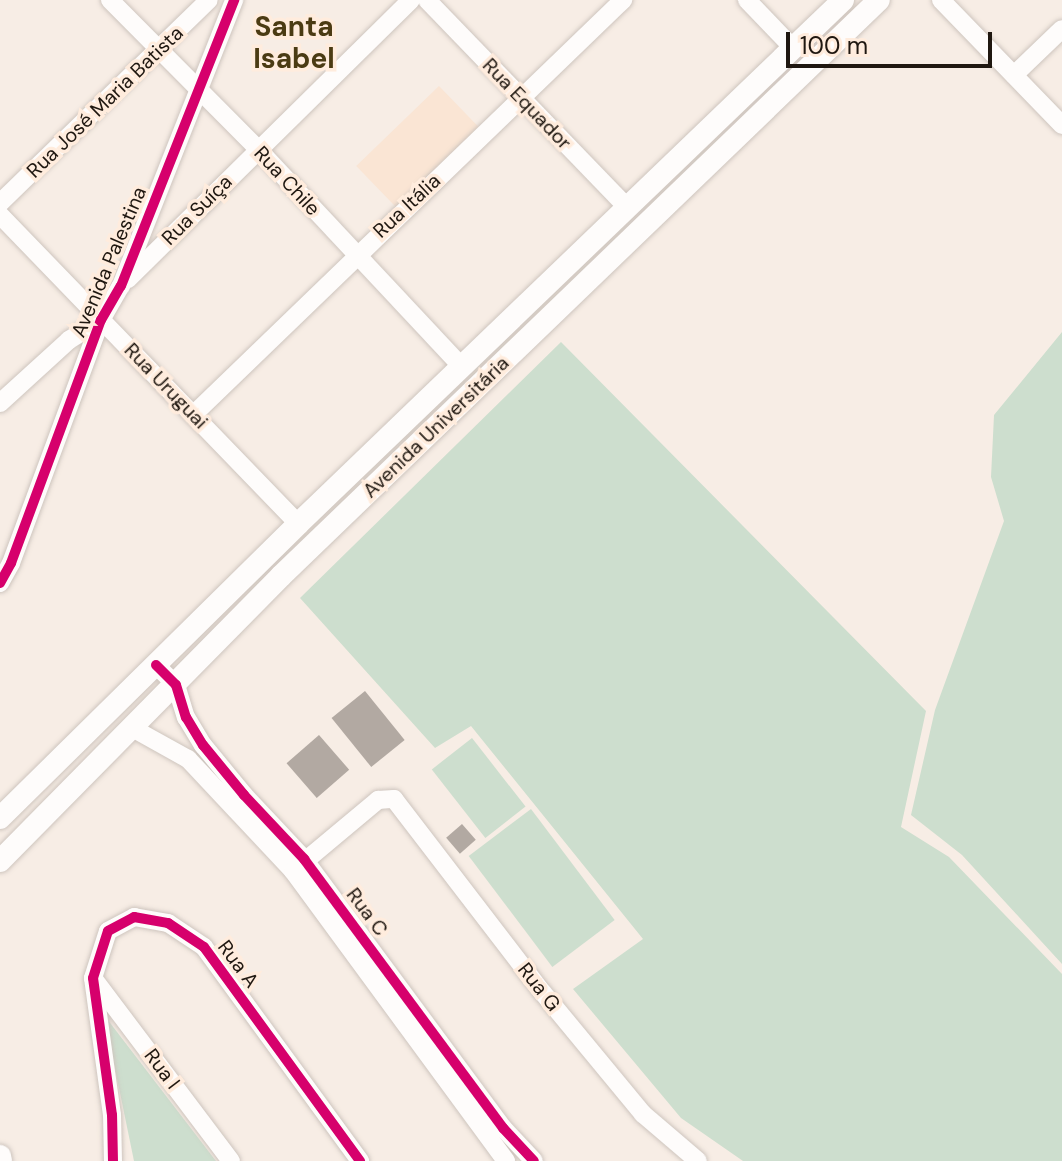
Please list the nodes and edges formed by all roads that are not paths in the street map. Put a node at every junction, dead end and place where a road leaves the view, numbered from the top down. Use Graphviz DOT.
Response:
graph roads {
  1 [pos="110,0"];
  2 [pos="209,0"];
  3 [pos="234,0"];
  4 [pos="411,0"];
  5 [pos="427,0"];
  6 [pos="623,0"];
  7 [pos="747,0"];
  8 [pos="843,0"];
  9 [pos="879,0"];
  10 [pos="941,0"];
  11 [pos="1062,29"];
  12 [pos="793,48"];
  13 [pos="157,51"];
  14 [pos="1014,75"];
  15 [pos="198,90"];
  16 [pos="522,98"];
  17 [pos="1062,125"];
  18 [pos="258,149"];
  19 [pos="0,203"];
  20 [pos="627,207"];
  21 [pos="0,215"];
  22 [pos="356,254"];
  23 [pos="121,286"];
  24 [pos="101,320"];
  25 [pos="461,366"];
  26 [pos="0,403"];
  27 [pos="193,415"];
  28 [pos="298,524"];
  29 [pos="6,558"];
  30 [pos="0,583"];
  31 [pos="189,631"];
  32 [pos="208,650"];
  33 [pos="156,665"];
  34 [pos="176,685"];
  35 [pos="134,729"];
  36 [pos="203,745"];
  37 [pos="188,759"];
  38 [pos="22,796"];
  39 [pos="238,800"];
  40 [pos="0,818"];
  41 [pos="44,819"];
  42 [pos="0,861"];
  43 [pos="299,865"];
  44 [pos="93,978"];
  45 [pos="428,1039"];
  46 [pos="113,1161"];
  47 [pos="231,1161"];
  48 [pos="360,1161"];
  49 [pos="506,1161"];
  50 [pos="534,1161"];
  51 [pos="698,1161"];
  1 -- 13 [label="street, Rua Chile"];
  2 -- 13 [label="street, Rua José Maria Batista"];
  3 -- 15 [label="street, Avenida Palestina"];
  4 -- 18 [label="street, Rua Suíça"];
  5 -- 16 [label="street, Rua Equador"];
  6 -- 16 [label="street, Rua Itália"];
  7 -- 12 [label="street"];
  8 -- 12 [label="main road, Avenida Universitária"];
  9 -- 32 [label="main road, Avenida Universitária"];
  10 -- 14 [label="street"];
  11 -- 14 [label="street"];
  12 -- 20 [label="main road, Avenida Universitária"];
  13 -- 15 [label="street, Rua Chile"];
  13 -- 19 [label="street, Rua José Maria Batista"];
  14 -- 17 [label="street"];
  15 -- 18 [label="street, Rua Chile"];
  15 -- 23 [label="street, Avenida Palestina"];
  16 -- 20 [label="street, Rua Equador"];
  16 -- 22 [label="street, Rua Itália"];
  18 -- 22 [label="street, Rua Chile"];
  18 -- 23 [label="street, Rua Suíça"];
  20 -- 25 [label="main road, Avenida Universitária"];
  21 -- 24 [label="street, Rua Uruguai"];
  22 -- 25 [label="street, Rua Chile"];
  22 -- 27 [label="street, Rua Itália"];
  23 -- 24 [label="street, Avenida Palestina"];
  24 -- 26 [label="street"];
  24 -- 27 [label="street, Rua Uruguai"];
  24 -- 29 [label="street, Avenida Palestina"];
  25 -- 28 [label="main road, Avenida Universitária"];
  27 -- 28 [label="street, Rua Uruguai"];
  28 -- 31 [label="main road, Avenida Universitária"];
  29 -- 30 [label="street, Avenida Palestina"];
  31 -- 32 [label="main road"];
  31 -- 33 [label="main road, Avenida Universitária"];
  32 -- 34 [label="main road, Avenida Universitária"];
  33 -- 34 [label="street"];
  33 -- 38 [label="main road, Avenida Universitária"];
  34 -- 35 [label="main road, Avenida Universitária"];
  34 -- 36 [label="street, Rua C"];
  35 -- 37 [label="street, Rua C"];
  35 -- 41 [label="main road, Avenida Universitária"];
  36 -- 37 [label="street"];
  36 -- 39 [label="street, Rua C"];
  37 -- 39 [label="street, Rua C"];
  38 -- 40 [label="main road, Avenida Universitária"];
  38 -- 41 [label="main road"];
  39 -- 43 [label="street, Rua C"];
  41 -- 42 [label="main road, Avenida Universitária"];
  43 -- 45 [label="street, Rua C"];
  43 -- 51 [label="street, Rua G"];
  44 -- 46 [label="street, Rua A"];
  44 -- 47 [label="street, Rua I"];
  44 -- 48 [label="street, Rua A"];
  45 -- 49 [label="street, Rua C"];
  45 -- 50 [label="street, Rua C"];
}
